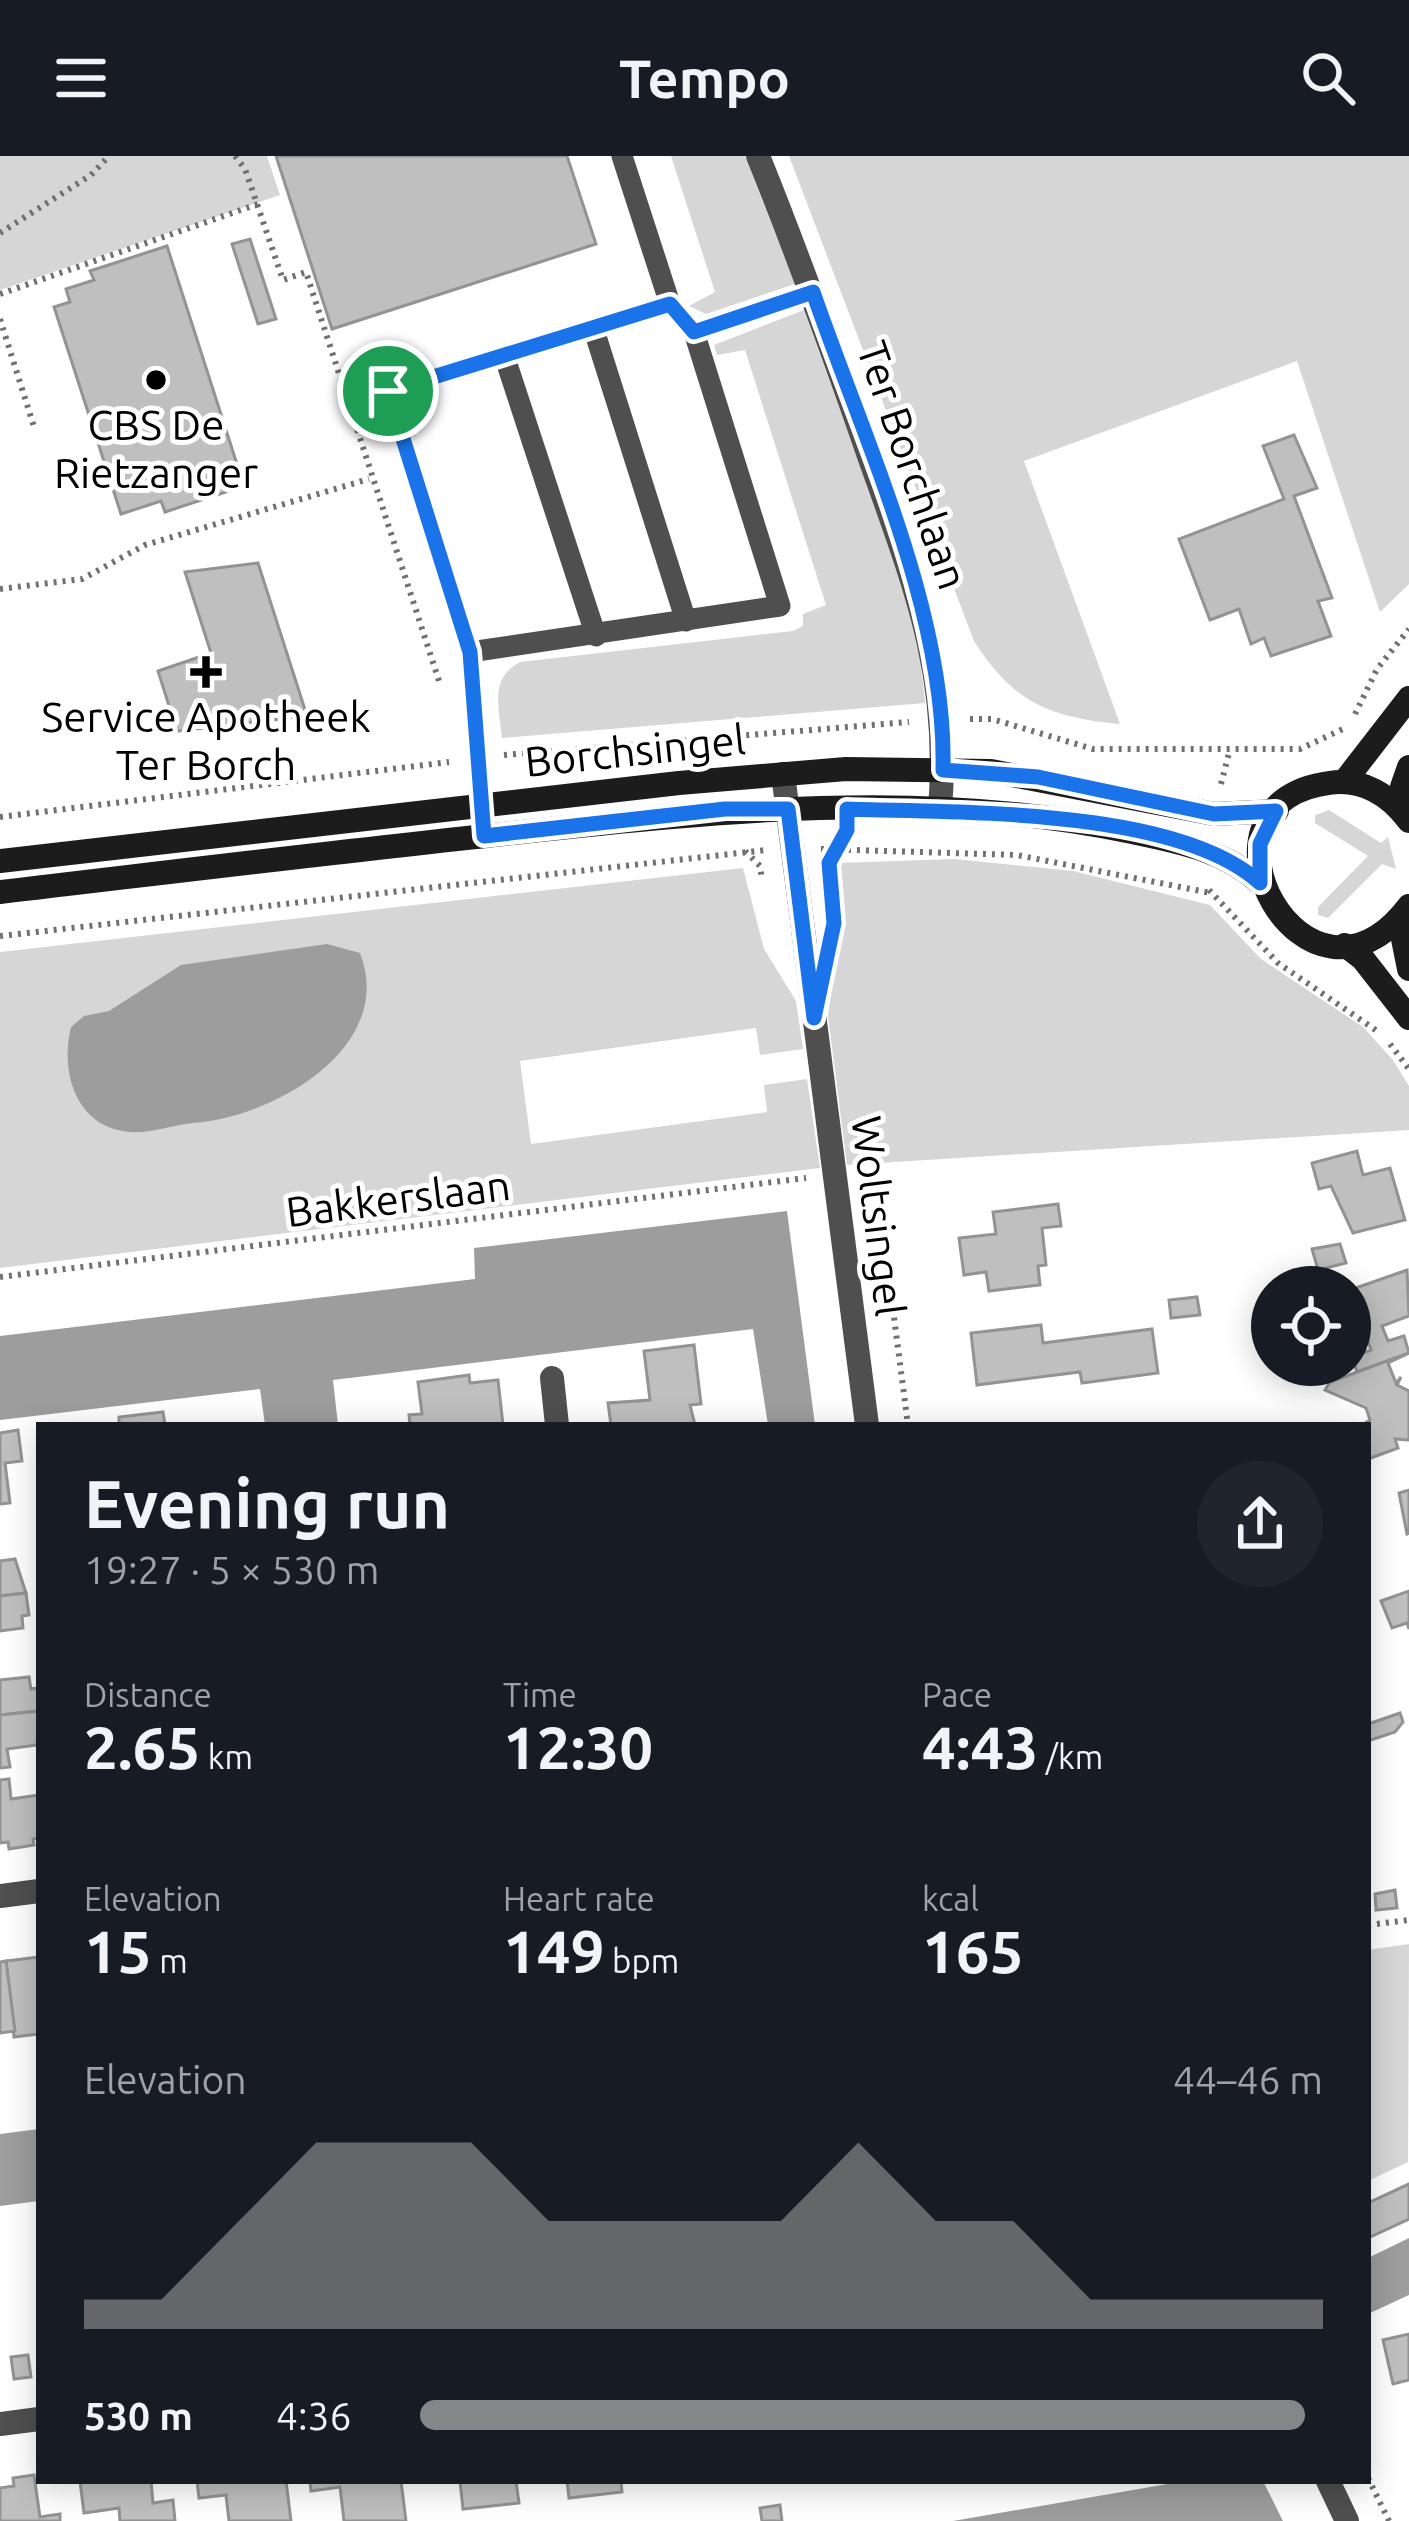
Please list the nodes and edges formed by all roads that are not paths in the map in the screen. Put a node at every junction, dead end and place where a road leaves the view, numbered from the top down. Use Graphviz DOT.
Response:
graph roads {
  1 [pos="622,156"];
  2 [pos="758,156"];
  3 [pos="813,292"];
  4 [pos="670,304"];
  5 [pos="593,327"];
  6 [pos="694,332"];
  7 [pos="504,355"];
  8 [pos="686,621"];
  9 [pos="596,636"];
  10 [pos="470,652"];
  11 [pos="1409,698"];
  12 [pos="1409,767"];
  13 [pos="943,770"];
  14 [pos="783,774"];
  15 [pos="1344,782"];
  16 [pos="482,806"];
  17 [pos="788,809"];
  18 [pos="940,810"];
  19 [pos="1276,811"];
  20 [pos="1406,816"];
  21 [pos="484,836"];
  22 [pos="0,861"];
  23 [pos="1260,883"];
  24 [pos="0,892"];
  25 [pos="1404,913"];
  26 [pos="1345,945"];
  27 [pos="1409,969"];
  28 [pos="1409,1018"];
  29 [pos="552,1378"];
  30 [pos="557,1422"];
  31 [pos="867,1422"];
  32 [pos="36,1891"];
  33 [pos="0,1896"];
  34 [pos="36,2419"];
  35 [pos="0,2424"];
  36 [pos="1329,2484"];
  37 [pos="1347,2521"];
  1 -- 4 [label="lane"];
  2 -- 3 [label="street, Ter Borchlaan"];
  3 -- 6 [label="lane"];
  3 -- 13 [label="street, Ter Borchlaan"];
  4 -- 5 [label="lane"];
  4 -- 6 [label="lane"];
  5 -- 7 [label="lane"];
  5 -- 8 [label="lane"];
  6 -- 8 [label="lane"];
  7 -- 9 [label="lane"];
  7 -- 10 [label="lane"];
  8 -- 9 [label="lane"];
  9 -- 10 [label="lane"];
  10 -- 16 [label="lane"];
  11 -- 15 [label="main road"];
  12 -- 20 [label="main road"];
  13 -- 14 [label="main road, Borchsingel"];
  13 -- 18 [label="street, Ter Borchlaan"];
  13 -- 19 [label="main road, Borchsingel"];
  14 -- 16 [label="main road, Borchsingel"];
  14 -- 17 [label="street, Woltsingel"];
  15 -- 19 [label="main road"];
  15 -- 20 [label="main road"];
  16 -- 21 [label="lane"];
  16 -- 22 [label="main road, Borchsingel"];
  17 -- 18 [label="main road, Borchsingel"];
  17 -- 21 [label="main road, Borchsingel"];
  17 -- 31 [label="street, Woltsingel"];
  18 -- 23 [label="main road, Borchsingel"];
  19 -- 23 [label="main road"];
  21 -- 24 [label="main road, Borchsingel"];
  23 -- 26 [label="main road"];
  25 -- 26 [label="main road"];
  25 -- 27 [label="main road"];
  26 -- 28 [label="main road"];
  29 -- 30 [label="street"];
  32 -- 33 [label="street"];
  34 -- 35 [label="street"];
  36 -- 37 [label="street"];
}
